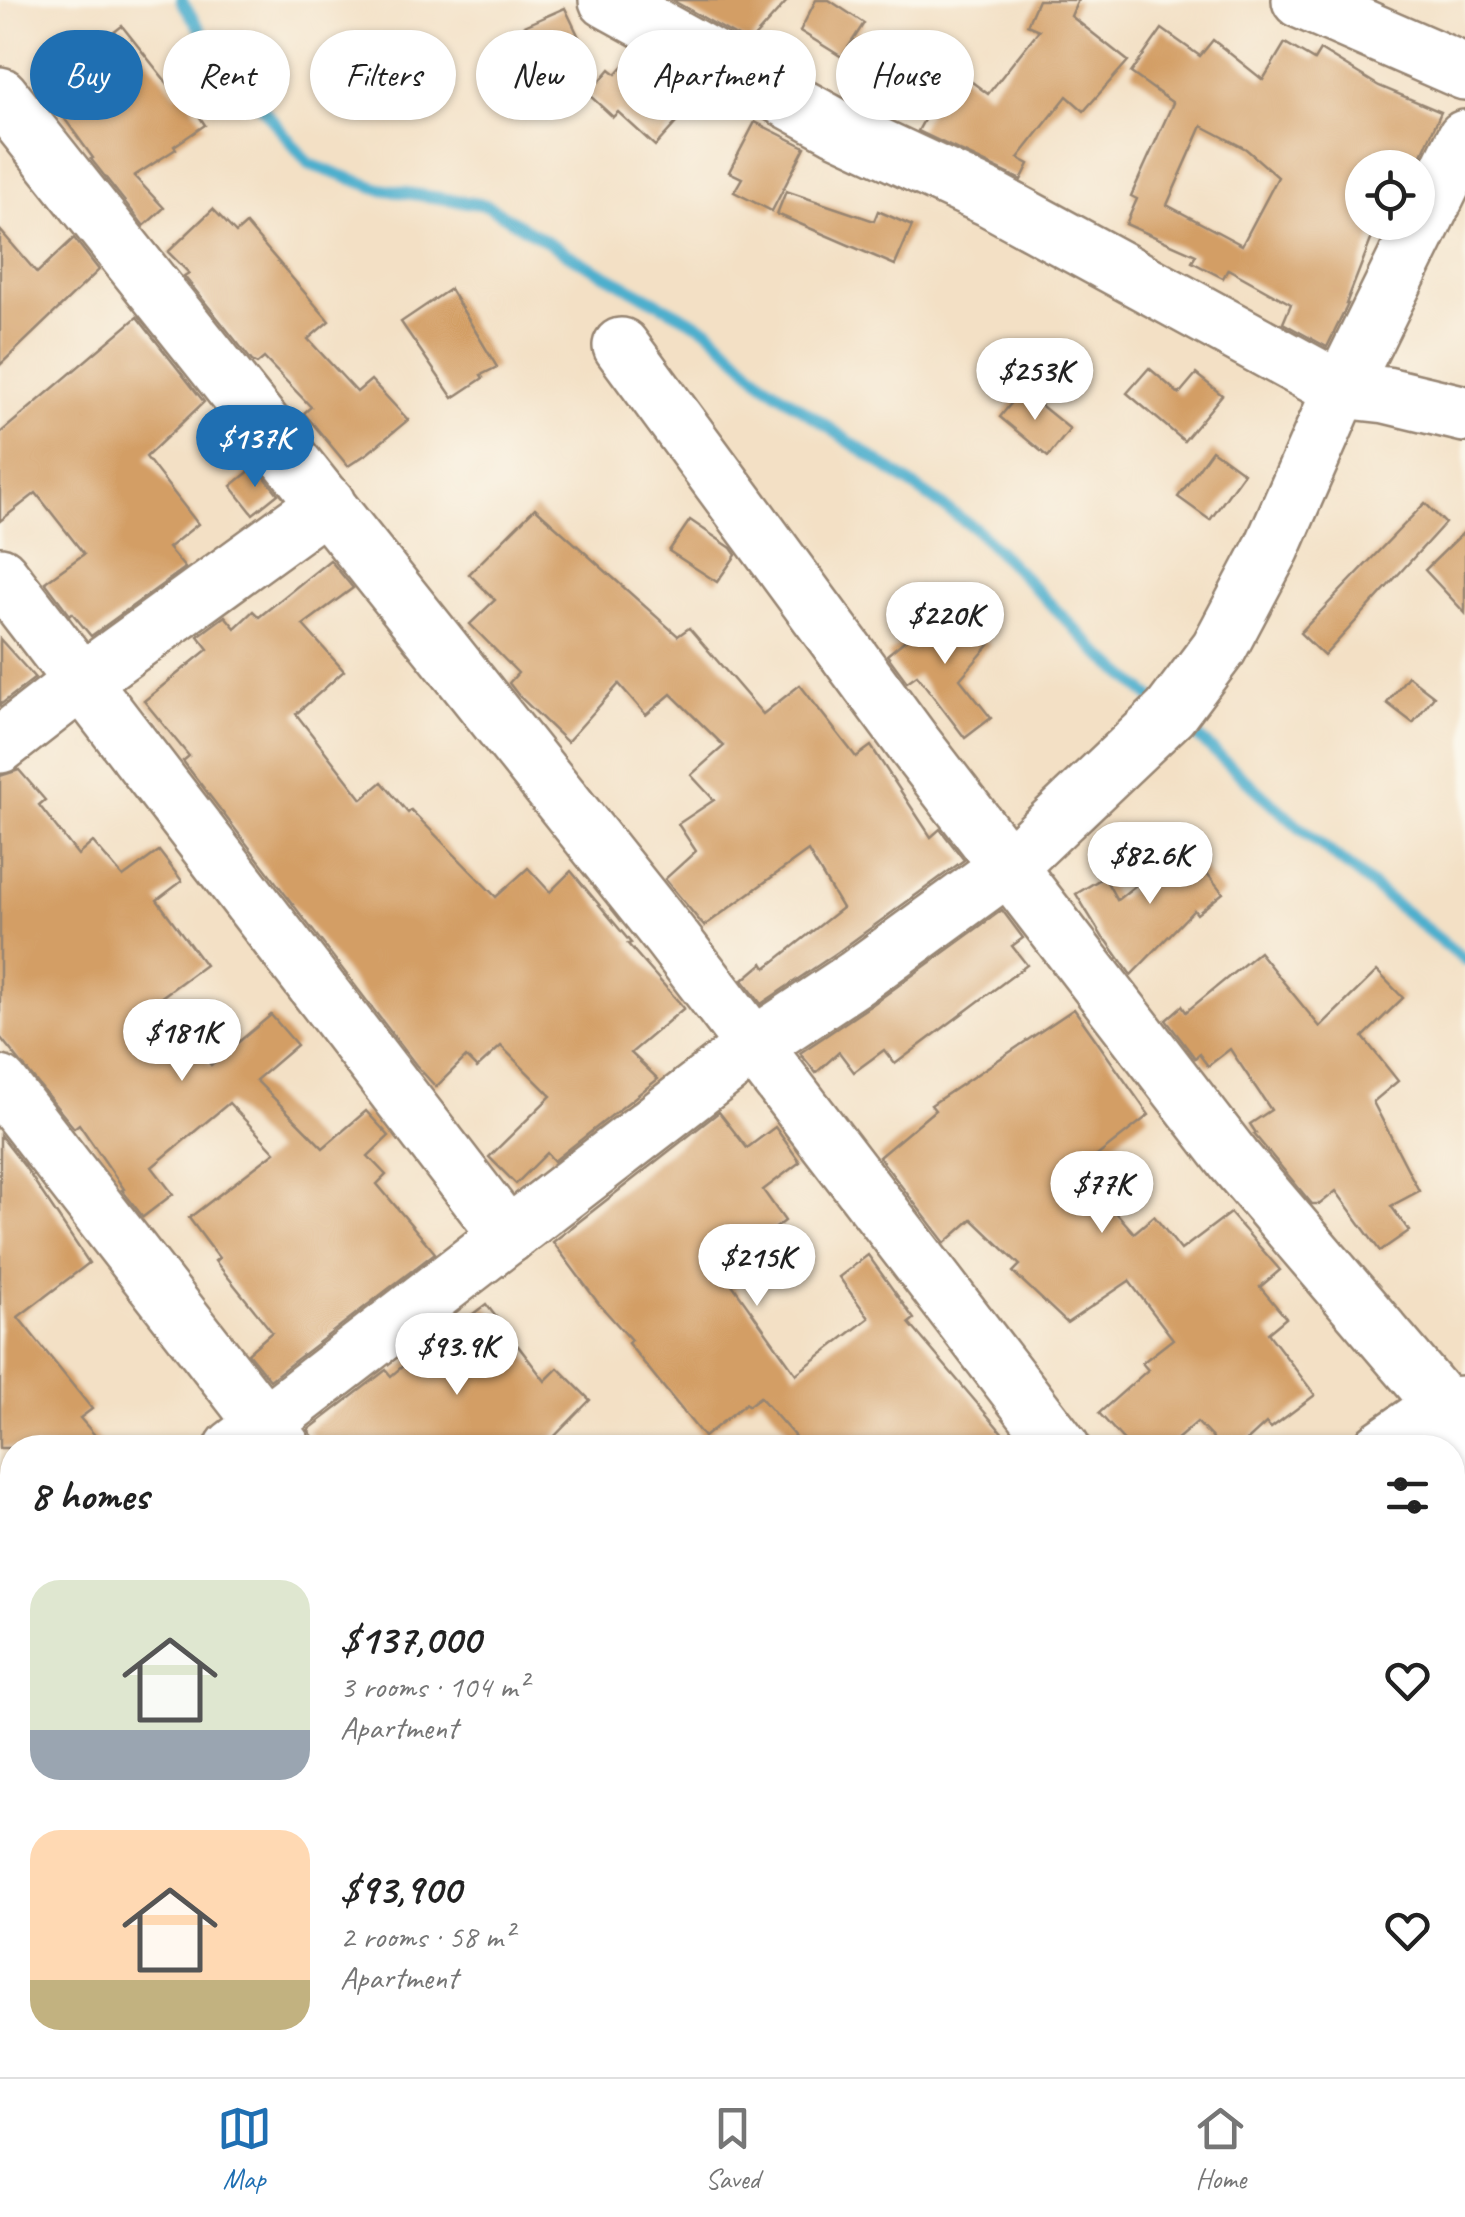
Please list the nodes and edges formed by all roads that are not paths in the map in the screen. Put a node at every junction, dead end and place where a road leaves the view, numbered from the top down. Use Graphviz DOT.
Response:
graph roads {
  1 [pos="607,0"];
  2 [pos="1300,0"];
  3 [pos="1465,72"];
  4 [pos="0,95"];
  5 [pos="1465,138"];
  6 [pos="620,346"];
  7 [pos="1341,390"];
  8 [pos="1465,414"];
  9 [pos="327,503"];
  10 [pos="0,575"];
  11 [pos="82,681"];
  12 [pos="0,746"];
  13 [pos="1008,867"];
  14 [pos="755,1045"];
  15 [pos="0,1084"];
  16 [pos="508,1236"];
  17 [pos="1458,1420"];
  18 [pos="257,1435"];
  19 [pos="265,1435"];
  20 [pos="1052,1435"];
  21 [pos="1417,1435"];
  1 -- 7 [label="street"];
  2 -- 3 [label="street"];
  4 -- 9 [label="street"];
  5 -- 7 [label="street"];
  6 -- 13 [label="street"];
  7 -- 8 [label="street"];
  7 -- 13 [label="street"];
  9 -- 11 [label="street"];
  9 -- 14 [label="street"];
  10 -- 11 [label="street"];
  11 -- 12 [label="street"];
  11 -- 16 [label="street"];
  13 -- 14 [label="street"];
  13 -- 17 [label="street"];
  14 -- 16 [label="street"];
  14 -- 20 [label="street"];
  15 -- 18 [label="street"];
  16 -- 19 [label="street"];
  17 -- 21 [label="street"];
}
